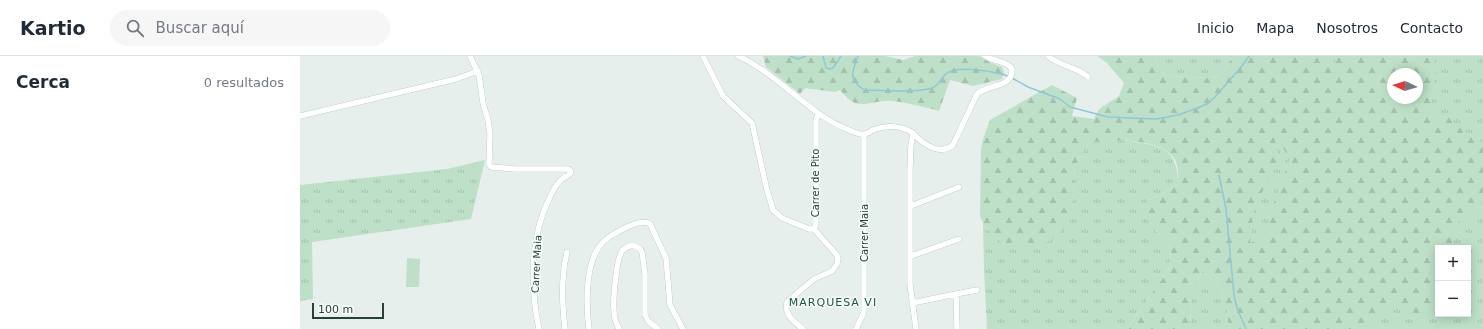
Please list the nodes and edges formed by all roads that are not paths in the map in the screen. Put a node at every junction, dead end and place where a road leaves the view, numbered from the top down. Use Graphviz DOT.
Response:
graph roads {
  1 [pos="470,56"];
  2 [pos="703,56"];
  3 [pos="738,56"];
  4 [pos="985,56"];
  5 [pos="1048,56"];
  6 [pos="478,71"];
  7 [pos="1088,77"];
  8 [pos="818,114"];
  9 [pos="300,116"];
  10 [pos="864,134"];
  11 [pos="913,134"];
  12 [pos="959,187"];
  13 [pos="911,206"];
  14 [pos="814,229"];
  15 [pos="959,239"];
  16 [pos="567,252"];
  17 [pos="911,256"];
  18 [pos="977,290"];
  19 [pos="956,294"];
  20 [pos="912,303"];
  21 [pos="858,328"];
  22 [pos="539,329"];
  23 [pos="565,329"];
  24 [pos="589,329"];
  25 [pos="619,329"];
  26 [pos="658,329"];
  27 [pos="683,329"];
  28 [pos="803,329"];
  29 [pos="916,329"];
  30 [pos="957,329"];
  1 -- 6 [label="street"];
  2 -- 14 [label="street"];
  3 -- 8 [label="street"];
  4 -- 11 [label="street"];
  5 -- 7 [label="street"];
  6 -- 9 [label="street"];
  6 -- 22 [label="street, Carrer Maia"];
  8 -- 10 [label="street"];
  8 -- 14 [label="street, Carrer de Pito"];
  10 -- 11 [label="street"];
  10 -- 21 [label="street, Carrer Maia"];
  11 -- 13 [label="street"];
  12 -- 13 [label="street"];
  13 -- 17 [label="street"];
  14 -- 28 [label="street, Carrer de Pito"];
  15 -- 17 [label="street"];
  16 -- 23 [label="street"];
  17 -- 20 [label="street"];
  18 -- 19 [label="street"];
  19 -- 20 [label="street"];
  19 -- 30 [label="street"];
  20 -- 29 [label="street"];
  24 -- 27 [label="street"];
  25 -- 26 [label="street"];
}
